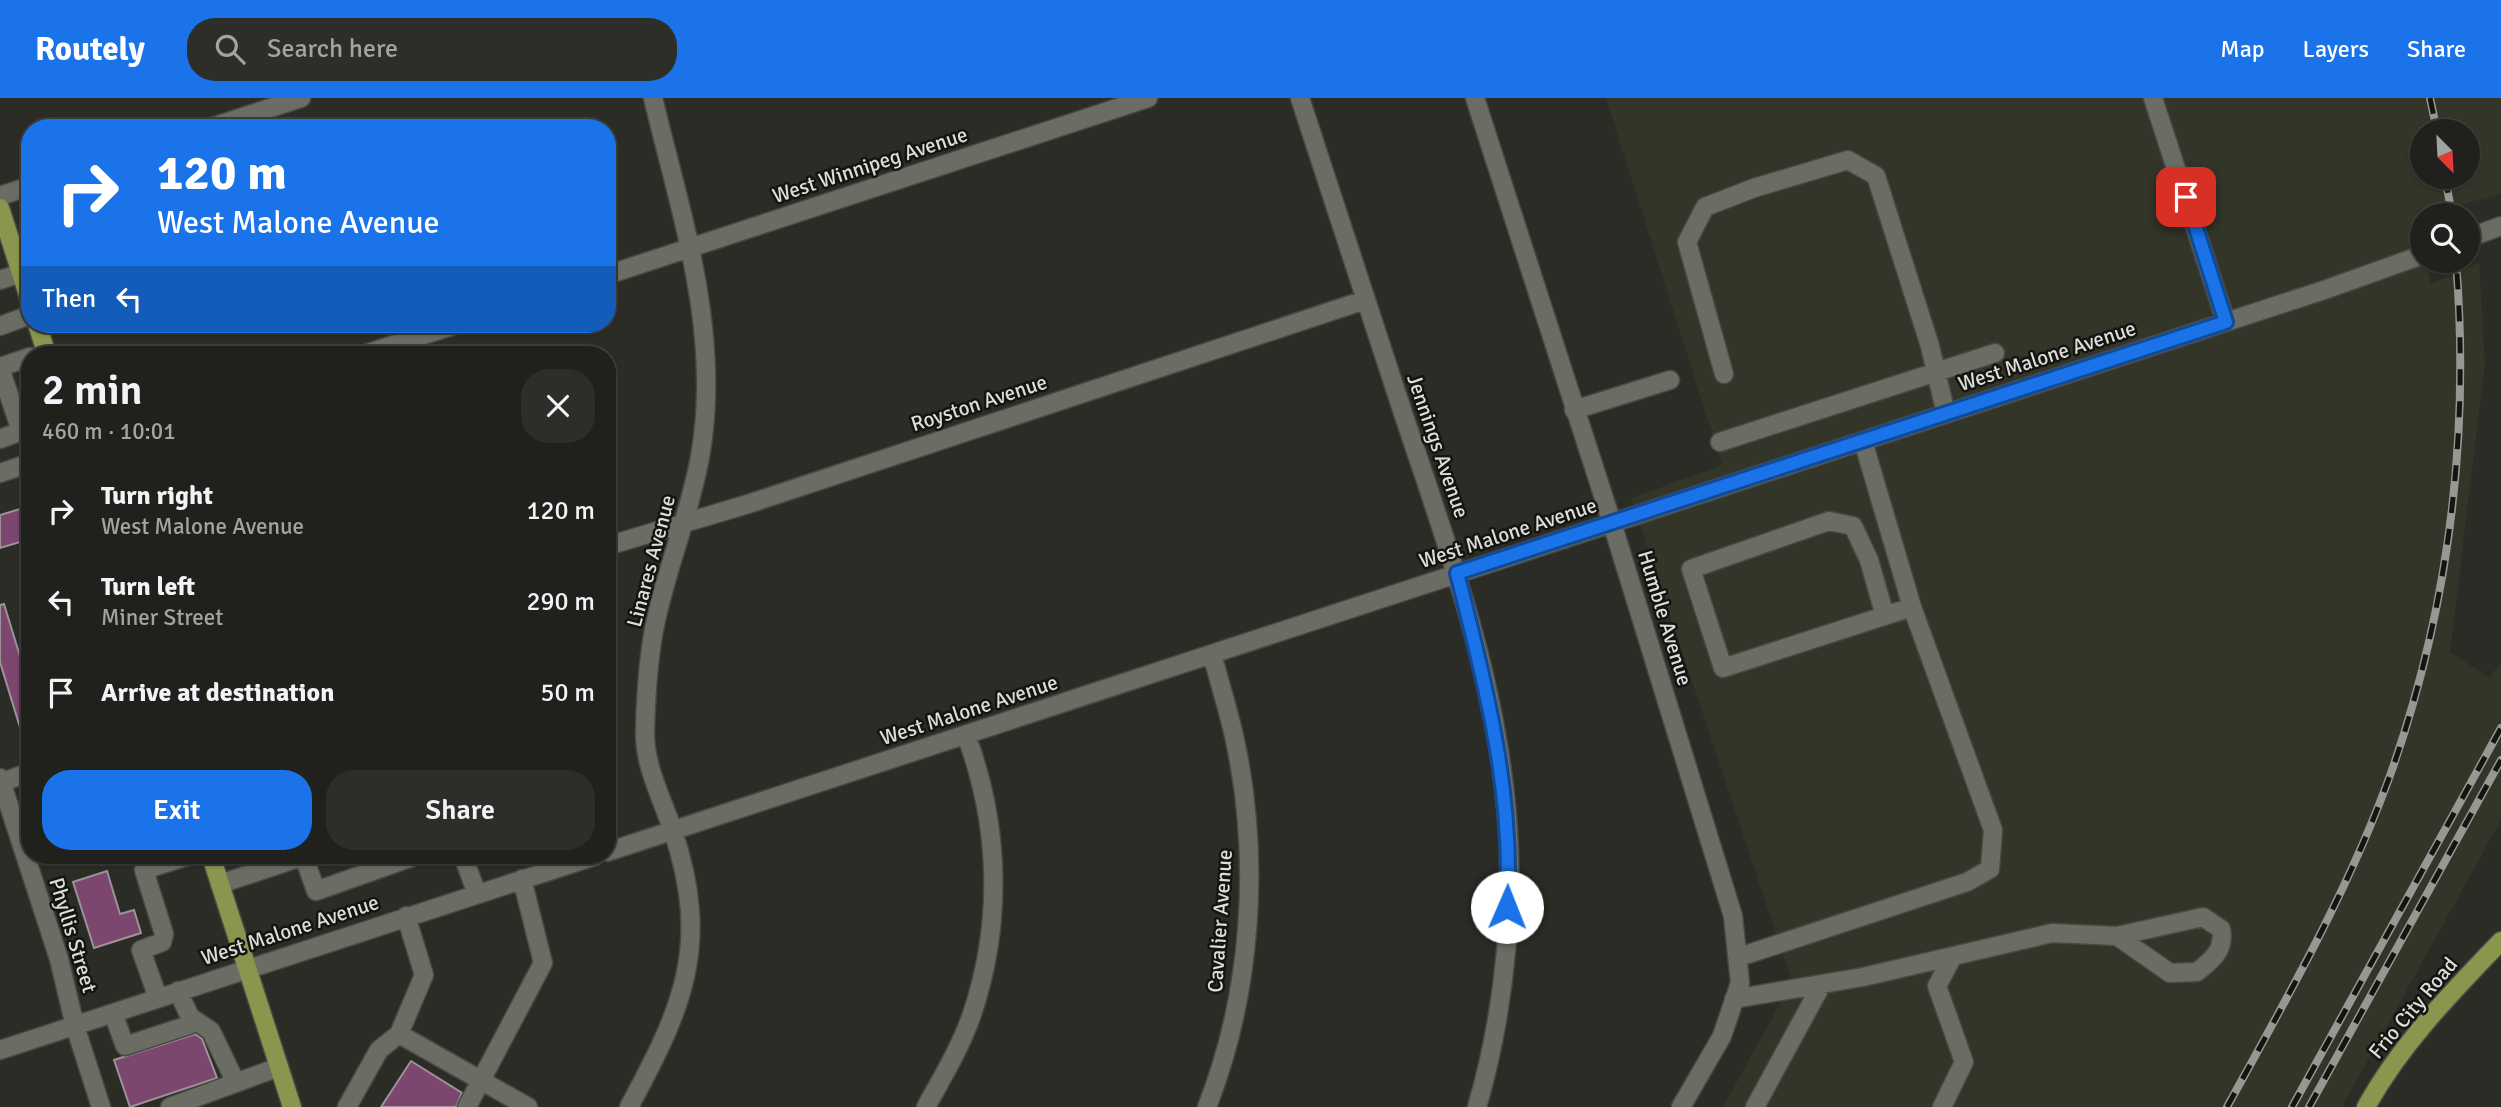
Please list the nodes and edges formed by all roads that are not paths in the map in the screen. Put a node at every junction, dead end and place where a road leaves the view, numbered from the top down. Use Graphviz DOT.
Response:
graph roads {
  1 [pos="301,98"];
  2 [pos="653,98"];
  3 [pos="1148,98"];
  4 [pos="1300,98"];
  5 [pos="1475,98"];
  6 [pos="2153,98"];
  7 [pos="237,119"];
  8 [pos="21,189"];
  9 [pos="0,196"];
  10 [pos="0,208"];
  11 [pos="2501,226"];
  12 [pos="2480,234"];
  13 [pos="4,236"];
  14 [pos="691,248"];
  15 [pos="2410,259"];
  16 [pos="616,272"];
  17 [pos="21,273"];
  18 [pos="0,280"];
  19 [pos="1365,300"];
  20 [pos="21,319"];
  21 [pos="2226,322"];
  22 [pos="0,326"];
  23 [pos="430,333"];
  24 [pos="390,346"];
  25 [pos="1995,353"];
  26 [pos="21,361"];
  27 [pos="0,367"];
  28 [pos="1936,372"];
  29 [pos="1724,374"];
  30 [pos="1670,380"];
  31 [pos="21,405"];
  32 [pos="1574,410"];
  33 [pos="1946,414"];
  34 [pos="21,418"];
  35 [pos="0,439"];
  36 [pos="1863,441"];
  37 [pos="1720,442"];
  38 [pos="21,467"];
  39 [pos="0,473"];
  40 [pos="1612,523"];
  41 [pos="684,524"];
  42 [pos="616,543"];
  43 [pos="1457,573"];
  44 [pos="1912,607"];
  45 [pos="1885,616"];
  46 [pos="1212,654"];
  47 [pos="966,735"];
  48 [pos="21,775"];
  49 [pos="1,781"];
  50 [pos="673,830"];
  51 [pos="21,842"];
  52 [pos="616,849"];
  53 [pos="28,864"];
  54 [pos="142,864"];
  55 [pos="214,864"];
  56 [pos="282,864"];
  57 [pos="306,864"];
  58 [pos="392,864"];
  59 [pos="466,864"];
  60 [pos="570,864"];
  61 [pos="522,879"];
  62 [pos="220,884"];
  63 [pos="477,894"];
  64 [pos="406,916"];
  65 [pos="2118,936"];
  66 [pos="2501,942"];
  67 [pos="1953,956"];
  68 [pos="1739,957"];
  69 [pos="246,969"];
  70 [pos="1822,984"];
  71 [pos="178,991"];
  72 [pos="158,998"];
  73 [pos="1734,999"];
  74 [pos="113,1013"];
  75 [pos="190,1017"];
  76 [pos="75,1026"];
  77 [pos="399,1034"];
  78 [pos="0,1050"];
  79 [pos="279,1067"];
  80 [pos="481,1080"];
  81 [pos="236,1083"];
  82 [pos="101,1107"];
  83 [pos="170,1107"];
  84 [pos="292,1107"];
  85 [pos="347,1107"];
  86 [pos="467,1107"];
  87 [pos="528,1107"];
  88 [pos="629,1107"];
  89 [pos="926,1107"];
  90 [pos="1207,1107"];
  91 [pos="1477,1107"];
  92 [pos="1681,1107"];
  93 [pos="1755,1107"];
  94 [pos="1942,1107"];
  95 [pos="2365,1107"];
  1 -- 7 [label="street"];
  2 -- 14 [label="street, Linares Avenue"];
  3 -- 14 [label="street, West Winnipeg Avenue"];
  4 -- 19 [label="street, Jennings Avenue"];
  5 -- 32 [label="street, Humble Avenue"];
  6 -- 21 [label="street"];
  8 -- 9 [label="street"];
  10 -- 13 [label="main road"];
  11 -- 12 [label="street"];
  13 -- 17 [label="main road"];
  14 -- 16 [label="street, West Winnipeg Avenue"];
  14 -- 41 [label="street, Linares Avenue"];
  15 -- 21 [label="street, West Malone Avenue"];
  17 -- 18 [label="street"];
  19 -- 41 [label="street, Royston Avenue"];
  19 -- 43 [label="street, Jennings Avenue"];
  20 -- 22 [label="street"];
  21 -- 33 [label="street, West Malone Avenue"];
  23 -- 24 [label="street"];
  25 -- 28 [label="street"];
  26 -- 27 [label="street"];
  27 -- 31 [label="street"];
  28 -- 29 [label="street"];
  28 -- 33 [label="street"];
  28 -- 37 [label="street"];
  30 -- 32 [label="street"];
  32 -- 40 [label="street, Humble Avenue"];
  33 -- 36 [label="street, West Malone Avenue"];
  34 -- 35 [label="street"];
  36 -- 40 [label="street, West Malone Avenue"];
  36 -- 44 [label="street"];
  38 -- 39 [label="street"];
  40 -- 43 [label="street, West Malone Avenue"];
  40 -- 68 [label="street, Humble Avenue"];
  41 -- 42 [label="street, Royston Avenue"];
  41 -- 50 [label="street, Linares Avenue"];
  43 -- 46 [label="street, West Malone Avenue"];
  43 -- 91 [label="street, Jennings Avenue"];
  44 -- 45 [label="street"];
  44 -- 68 [label="street"];
  45 -- 45 [label="street"];
  46 -- 47 [label="street, West Malone Avenue"];
  46 -- 90 [label="street, Cavalier Avenue"];
  47 -- 50 [label="street, West Malone Avenue"];
  47 -- 89 [label="street"];
  48 -- 49 [label="street"];
  49 -- 51 [label="street, Phyllis Street"];
  50 -- 52 [label="street, West Malone Avenue"];
  50 -- 88 [label="street, Linares Avenue"];
  53 -- 76 [label="street, Phyllis Street"];
  54 -- 72 [label="street"];
  55 -- 62 [label="main road"];
  56 -- 62 [label="street"];
  57 -- 58 [label="street"];
  59 -- 63 [label="street"];
  60 -- 61 [label="street, West Malone Avenue"];
  61 -- 63 [label="street, West Malone Avenue"];
  61 -- 80 [label="street"];
  62 -- 69 [label="main road"];
  63 -- 64 [label="street, West Malone Avenue"];
  64 -- 69 [label="street, West Malone Avenue"];
  64 -- 77 [label="street"];
  65 -- 65 [label="street"];
  65 -- 67 [label="street"];
  66 -- 95 [label="main road, Frio City Road"];
  67 -- 70 [label="street"];
  67 -- 94 [label="street"];
  68 -- 73 [label="street, Humble Avenue"];
  69 -- 71 [label="street, West Malone Avenue"];
  69 -- 79 [label="main road"];
  70 -- 73 [label="street"];
  70 -- 93 [label="street"];
  71 -- 72 [label="street, West Malone Avenue"];
  71 -- 75 [label="street"];
  72 -- 74 [label="street, West Malone Avenue"];
  73 -- 92 [label="street, Humble Avenue"];
  74 -- 75 [label="street"];
  74 -- 76 [label="street, West Malone Avenue"];
  75 -- 81 [label="street"];
  76 -- 78 [label="street, West Malone Avenue"];
  76 -- 82 [label="street, Phyllis Street"];
  77 -- 80 [label="street"];
  77 -- 85 [label="street"];
  79 -- 81 [label="street"];
  79 -- 84 [label="main road"];
  80 -- 86 [label="street"];
  80 -- 87 [label="street"];
  81 -- 83 [label="street"];
}
